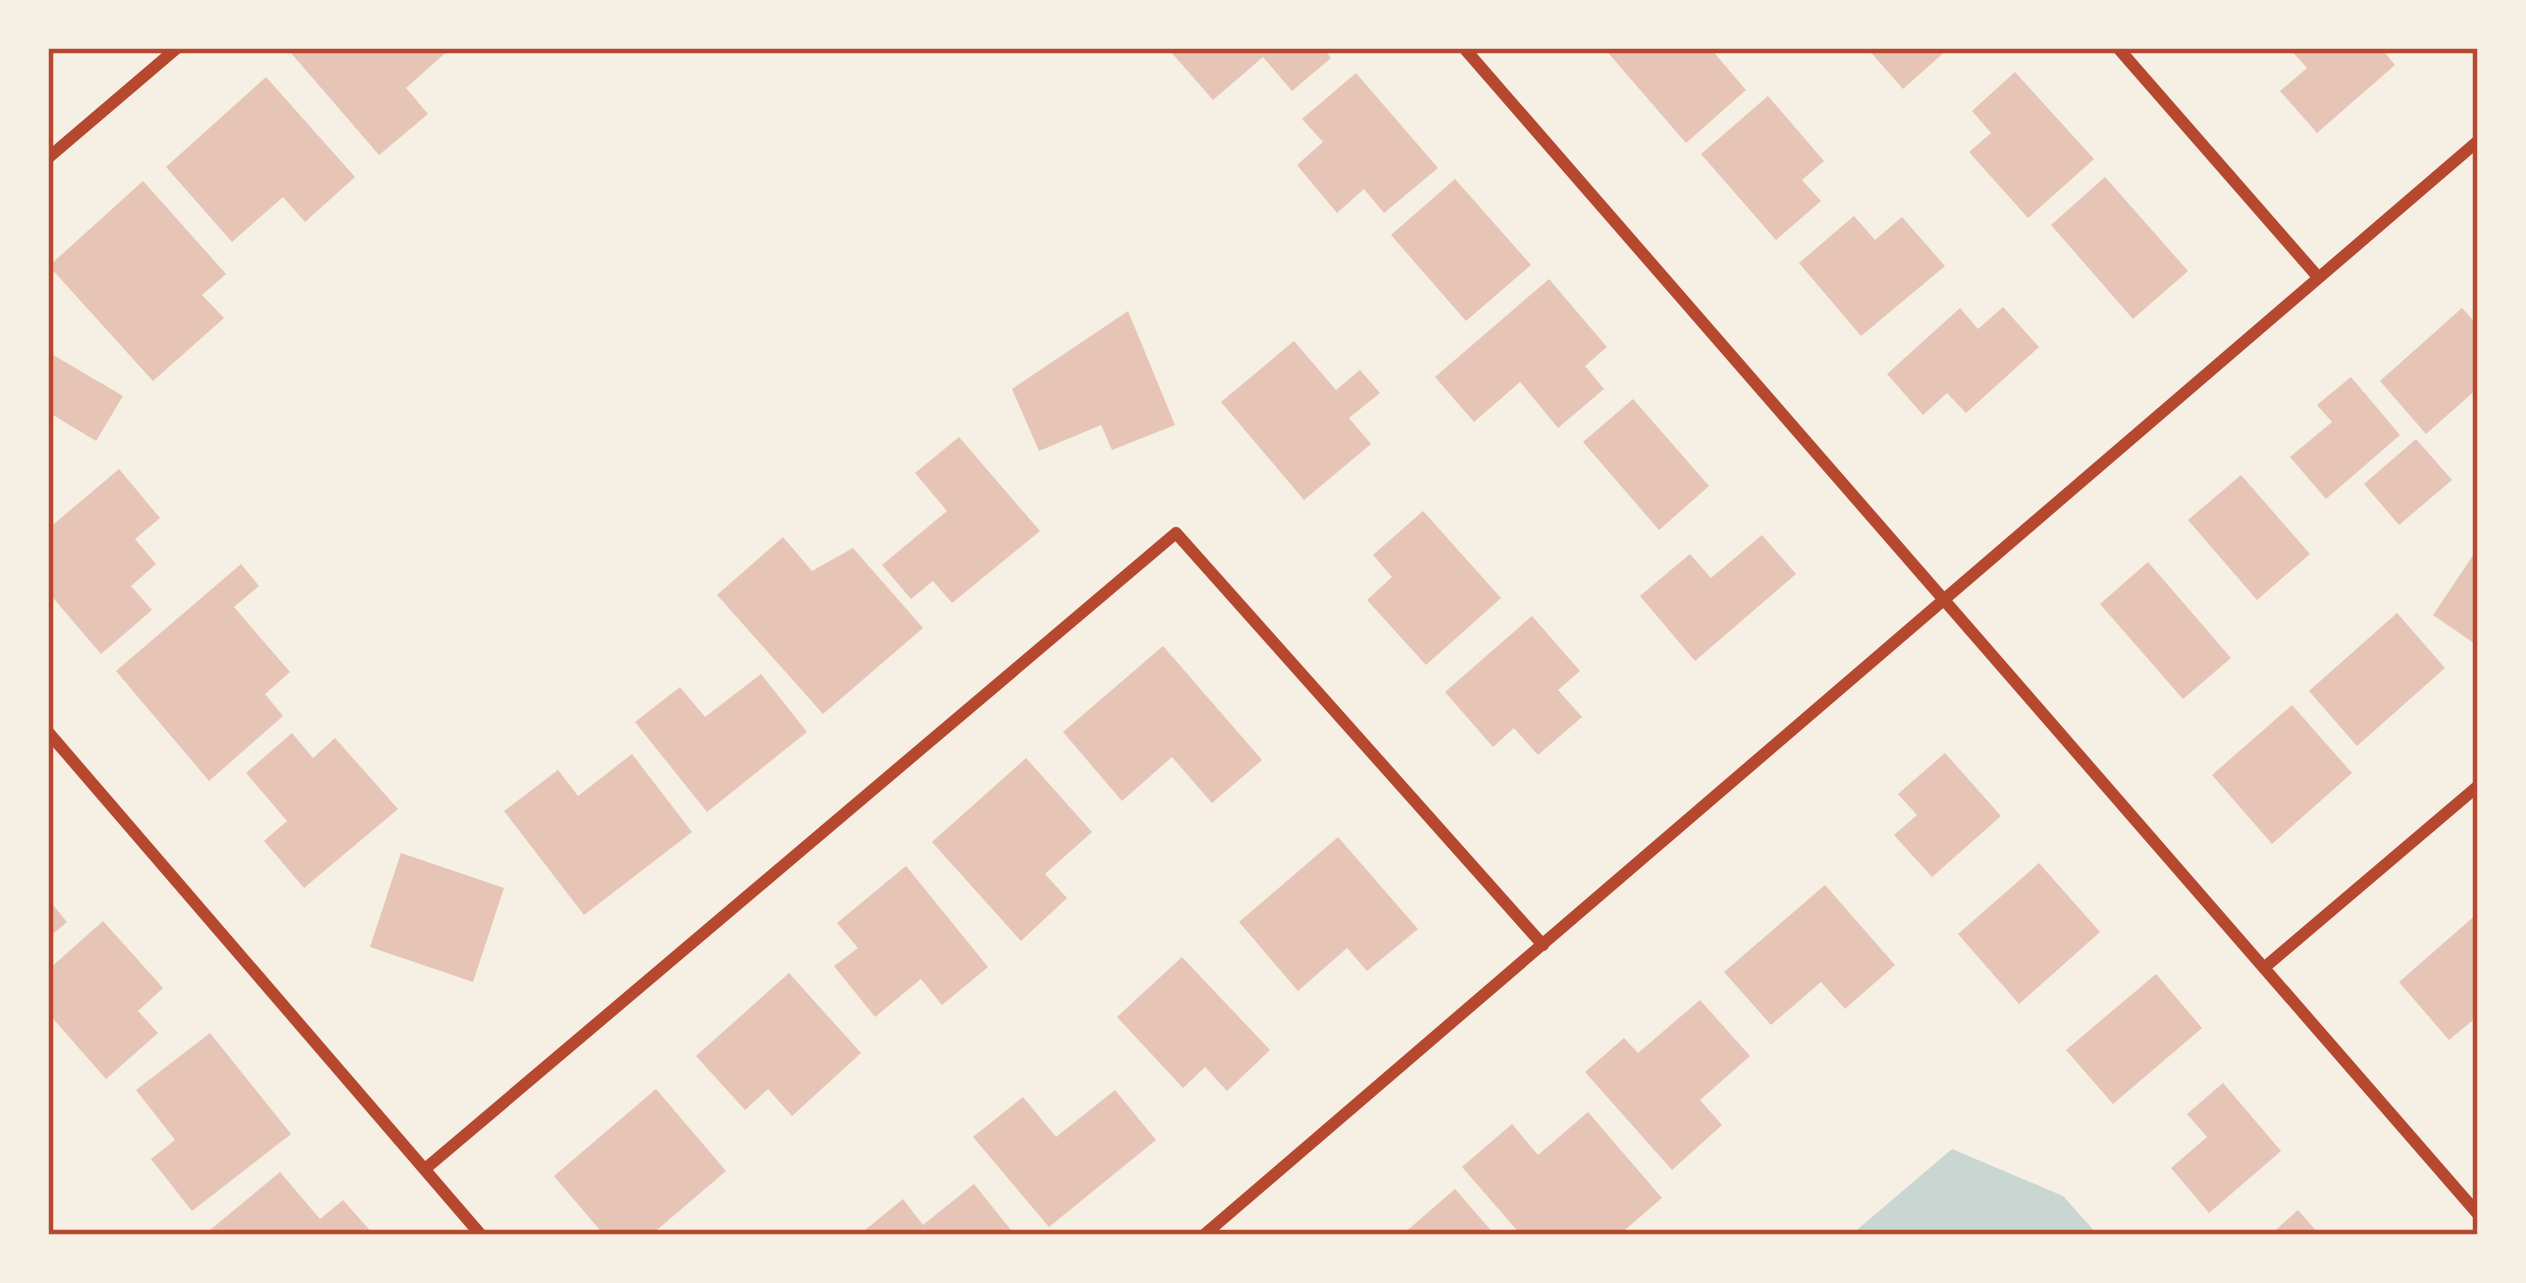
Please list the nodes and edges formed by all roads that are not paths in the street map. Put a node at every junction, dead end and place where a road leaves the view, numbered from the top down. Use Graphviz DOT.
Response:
graph roads {
  1 [pos="177,48"];
  2 [pos="1464,48"];
  3 [pos="2118,48"];
  4 [pos="2478,141"];
  5 [pos="48,158"];
  6 [pos="2318,277"];
  7 [pos="1943,603"];
  8 [pos="48,732"];
  9 [pos="2478,786"];
  10 [pos="1543,945"];
  11 [pos="2265,968"];
  12 [pos="425,1169"];
  13 [pos="2478,1214"];
  14 [pos="481,1235"];
  15 [pos="1204,1235"];
  1 -- 5 [label="street"];
  2 -- 7 [label="street"];
  3 -- 6 [label="street"];
  4 -- 6 [label="street"];
  6 -- 7 [label="street"];
  7 -- 10 [label="street"];
  7 -- 11 [label="street"];
  8 -- 12 [label="street"];
  9 -- 11 [label="street"];
  10 -- 12 [label="street"];
  10 -- 15 [label="street"];
  11 -- 13 [label="street"];
  12 -- 14 [label="street"];
}
